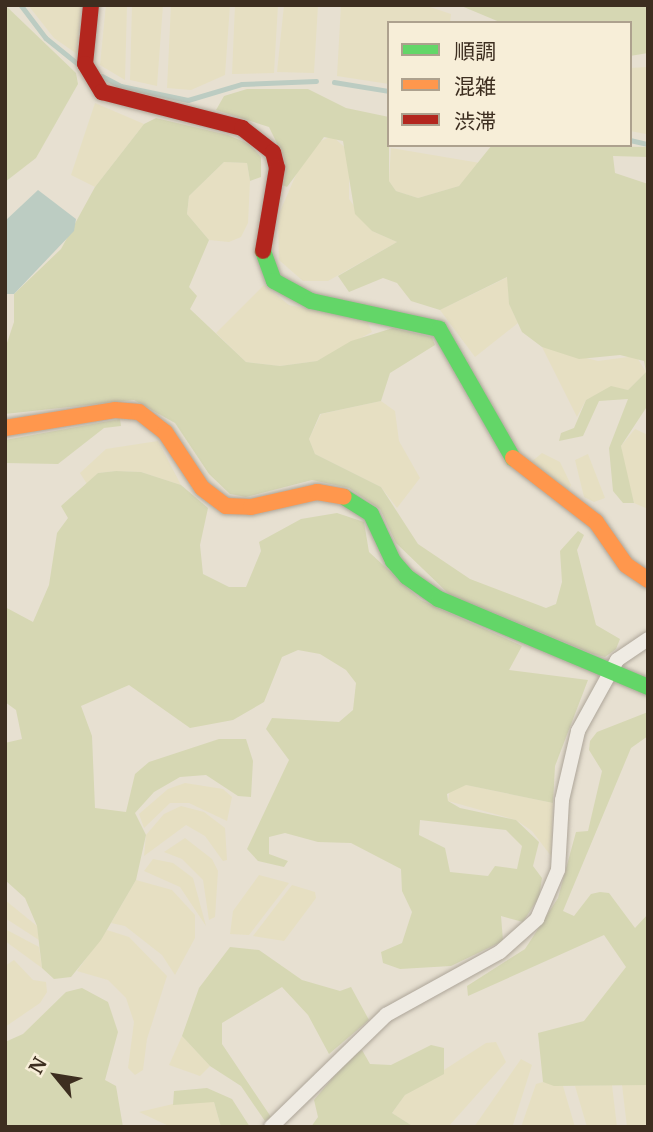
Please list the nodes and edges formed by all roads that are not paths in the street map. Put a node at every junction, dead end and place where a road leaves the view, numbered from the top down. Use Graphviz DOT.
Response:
graph roads {
  1 [pos="91,5"];
  2 [pos="5,428"];
  3 [pos="648,580"];
  4 [pos="648,639"];
  5 [pos="610,671"];
  6 [pos="648,687"];
  7 [pos="271,1127"];
  1 -- 3 [label="street"];
  2 -- 5 [label="street"];
  4 -- 5 [label="street"];
  5 -- 6 [label="street"];
  5 -- 7 [label="street"];
}
